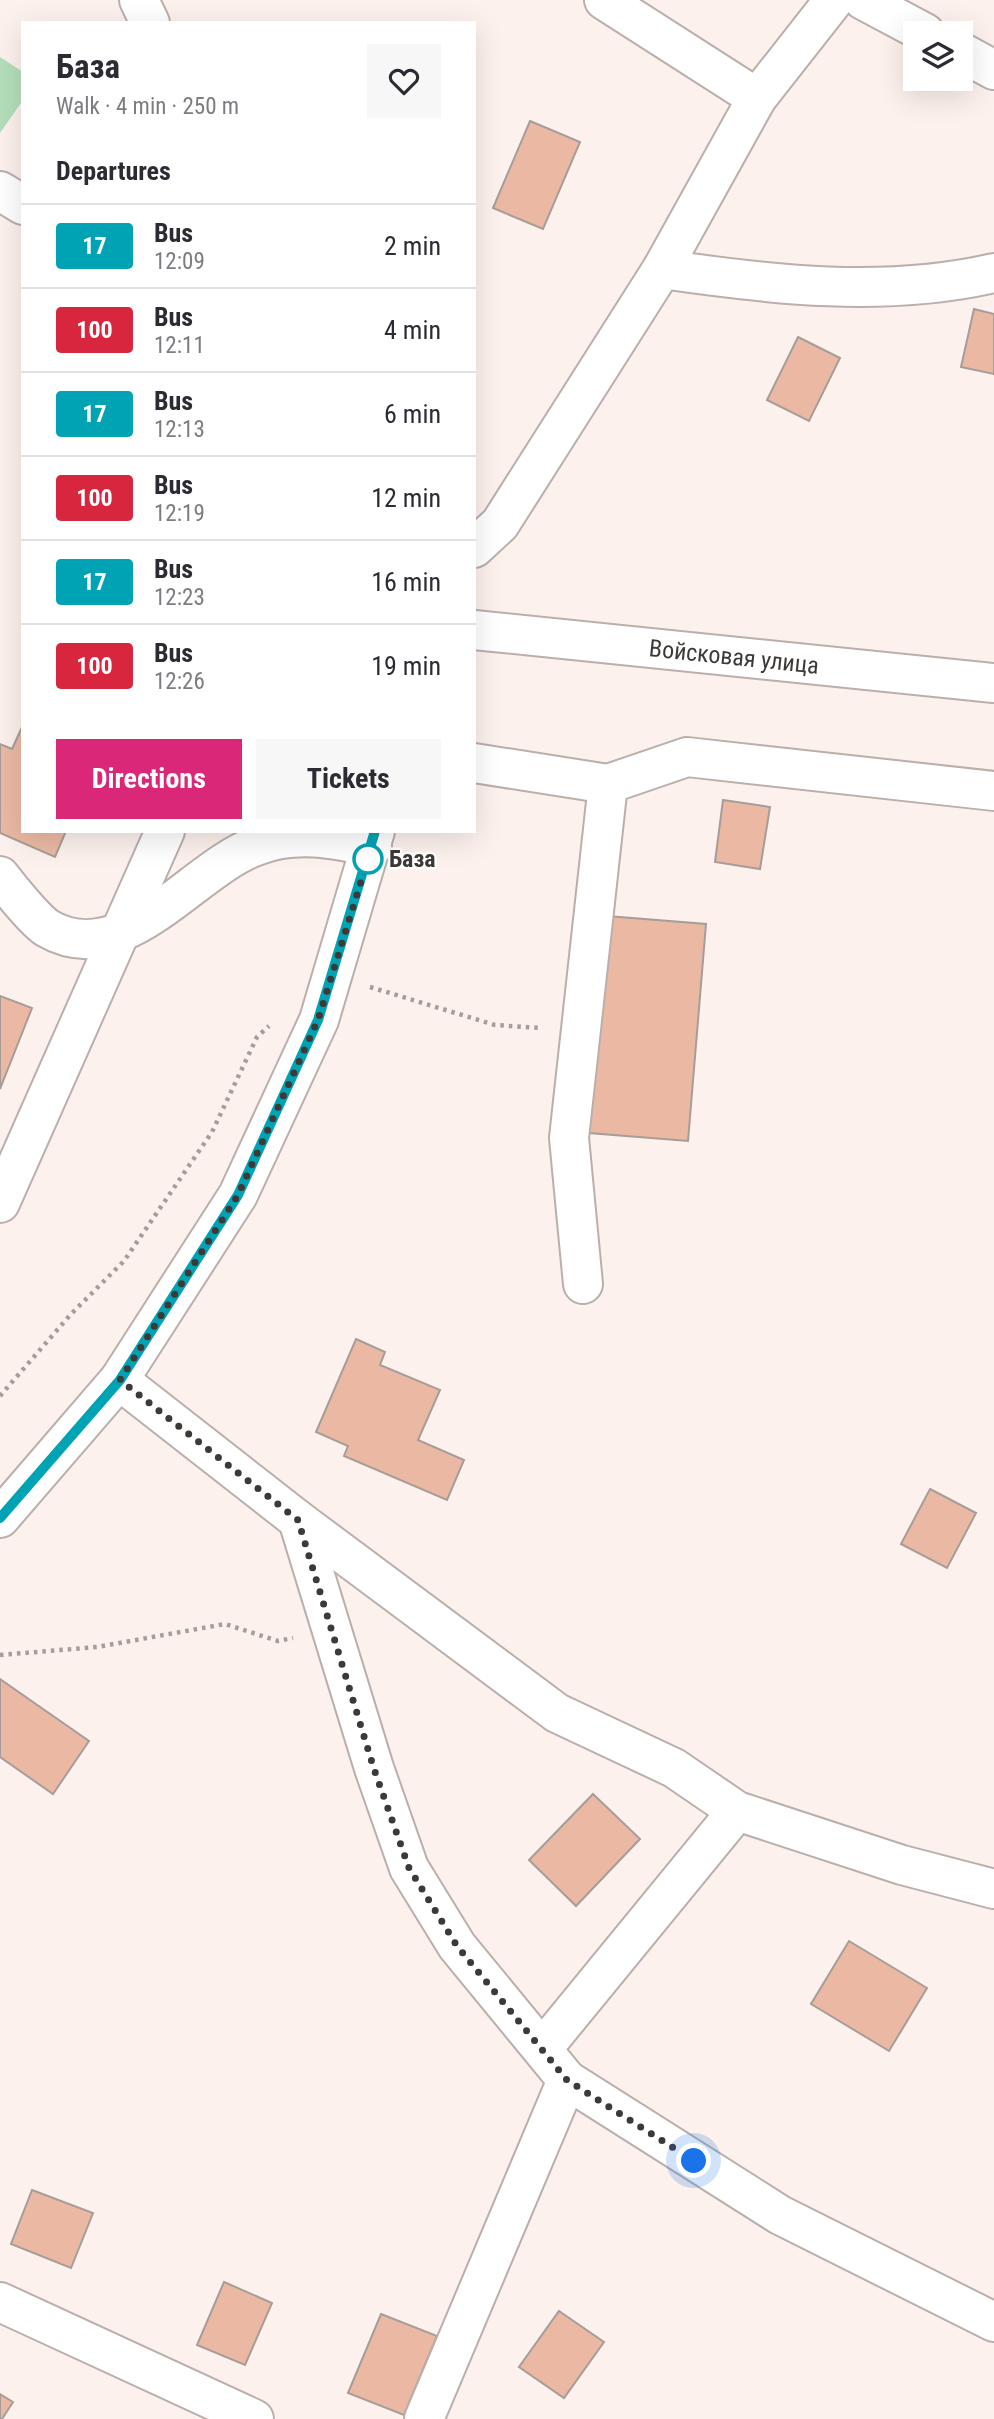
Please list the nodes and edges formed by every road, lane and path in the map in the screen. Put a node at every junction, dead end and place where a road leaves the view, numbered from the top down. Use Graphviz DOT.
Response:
graph roads {
  1 [pos="139,0"];
  2 [pos="604,0"];
  3 [pos="834,0"];
  4 [pos="863,0"];
  5 [pos="149,21"];
  6 [pos="903,21"];
  7 [pos="973,59"];
  8 [pos="994,70"];
  9 [pos="757,99"];
  10 [pos="0,191"];
  11 [pos="21,204"];
  12 [pos="662,269"];
  13 [pos="994,274"];
  14 [pos="476,546"];
  15 [pos="476,630"];
  16 [pos="994,683"];
  17 [pos="476,763"];
  18 [pos="608,785"];
  19 [pos="994,792"];
  20 [pos="164,833"];
  21 [pos="374,839"];
  22 [pos="0,876"];
  23 [pos="120,931"];
  24 [pos="358,983"];
  25 [pos="275,1020"];
  26 [pos="580,1031"];
  27 [pos="0,1203"];
  28 [pos="583,1284"];
  29 [pos="120,1380"];
  30 [pos="0,1396"];
  31 [pos="0,1518"];
  32 [pos="298,1520"];
  33 [pos="331,1631"];
  34 [pos="0,1655"];
  35 [pos="737,1811"];
  36 [pos="994,1889"];
  37 [pos="543,2048"];
  38 [pos="567,2080"];
  39 [pos="0,2302"];
  40 [pos="994,2322"];
  41 [pos="254,2419"];
  42 [pos="424,2419"];
  1 -- 5 [label="street"];
  2 -- 9 [label="street"];
  3 -- 9 [label="street"];
  4 -- 6 [label="street"];
  7 -- 8 [label="street"];
  9 -- 12 [label="street"];
  10 -- 11 [label="street"];
  12 -- 13 [label="street"];
  12 -- 14 [label="street"];
  15 -- 16 [label="street, Войсковая улица"];
  17 -- 18 [label="street"];
  18 -- 19 [label="street"];
  18 -- 26 [label="street"];
  20 -- 23 [label="street"];
  21 -- 23 [label="street"];
  21 -- 29 [label="street"];
  22 -- 23 [label="street"];
  23 -- 27 [label="street"];
  24 -- 26 [label="path"];
  25 -- 30 [label="path"];
  26 -- 28 [label="street"];
  29 -- 31 [label="street"];
  29 -- 32 [label="street"];
  32 -- 33 [label="street"];
  32 -- 35 [label="street"];
  33 -- 34 [label="path"];
  33 -- 37 [label="street"];
  35 -- 36 [label="street"];
  35 -- 37 [label="street"];
  37 -- 38 [label="street"];
  38 -- 40 [label="street"];
  38 -- 42 [label="street"];
  39 -- 41 [label="street"];
}
